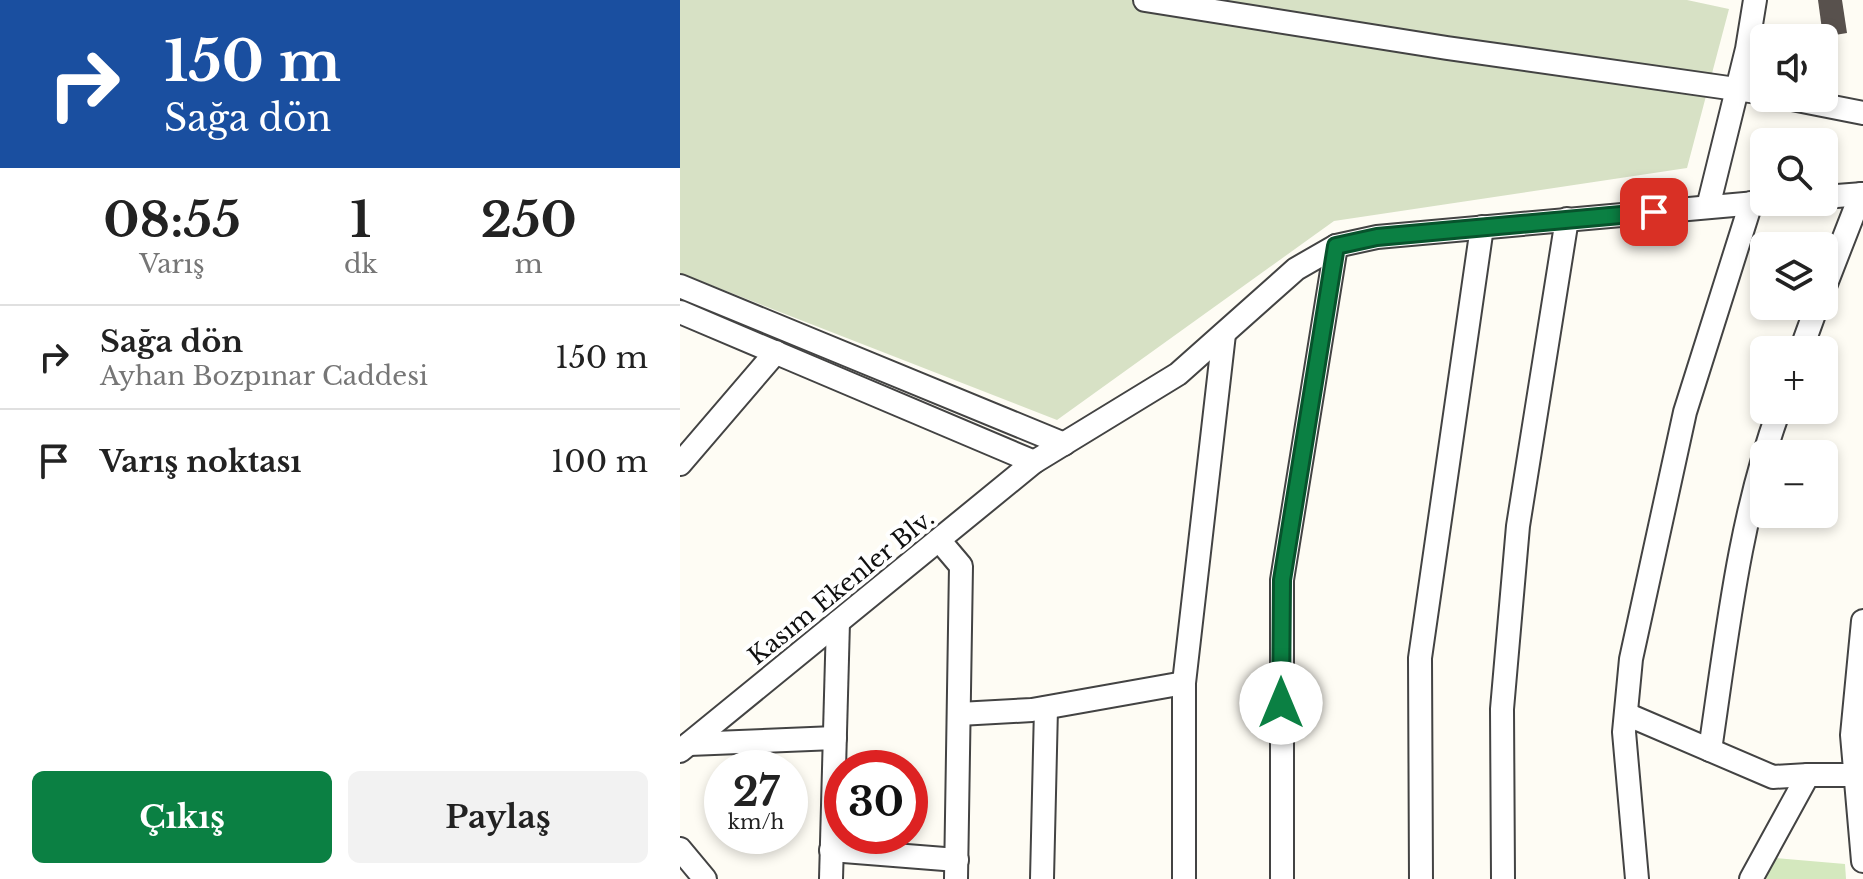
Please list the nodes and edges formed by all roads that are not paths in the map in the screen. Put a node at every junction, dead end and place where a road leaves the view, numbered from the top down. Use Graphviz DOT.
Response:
graph roads {
  1 [pos="1145,0"];
  2 [pos="1755,0"];
  3 [pos="1738,89"];
  4 [pos="1750,91"];
  5 [pos="1838,108"];
  6 [pos="1863,113"];
  7 [pos="1862,194"];
  8 [pos="1838,196"];
  9 [pos="1750,204"];
  10 [pos="1708,207"];
  11 [pos="1754,216"];
  12 [pos="1567,219"];
  13 [pos="1482,227"];
  14 [pos="1336,246"];
  15 [pos="1838,254"];
  16 [pos="680,286"];
  17 [pos="680,312"];
  18 [pos="1224,334"];
  19 [pos="776,352"];
  20 [pos="1774,424"];
  21 [pos="1064,444"];
  22 [pos="1034,462"];
  23 [pos="680,464"];
  24 [pos="939,540"];
  25 [pos="1863,621"];
  26 [pos="838,622"];
  27 [pos="1184,683"];
  28 [pos="1046,708"];
  29 [pos="959,714"];
  30 [pos="1626,714"];
  31 [pos="835,738"];
  32 [pos="684,748"];
  33 [pos="835,750"];
  34 [pos="1710,750"];
  35 [pos="1808,775"];
  36 [pos="1854,775"];
  37 [pos="680,849"];
  38 [pos="831,854"];
  39 [pos="857,854"];
  40 [pos="1863,861"];
  41 [pos="956,869"];
  42 [pos="705,879"];
  43 [pos="831,879"];
  44 [pos="1042,879"];
  45 [pos="1184,879"];
  46 [pos="1282,879"];
  47 [pos="1421,879"];
  48 [pos="1503,879"];
  49 [pos="1637,879"];
  50 [pos="1751,879"];
  1 -- 3 [label="street"];
  2 -- 3 [label="street"];
  3 -- 4 [label="street"];
  3 -- 10 [label="street"];
  5 -- 6 [label="street"];
  7 -- 8 [label="street"];
  7 -- 15 [label="street"];
  9 -- 10 [label="street, Kasım Ekenler Blv."];
  10 -- 12 [label="street, Kasım Ekenler Blv."];
  11 -- 30 [label="street"];
  12 -- 13 [label="street, Kasım Ekenler Blv."];
  12 -- 48 [label="street"];
  13 -- 14 [label="street, Kasım Ekenler Blv."];
  13 -- 47 [label="street"];
  14 -- 18 [label="street, Kasım Ekenler Blv."];
  14 -- 46 [label="street"];
  16 -- 21 [label="street"];
  17 -- 19 [label="street"];
  18 -- 21 [label="street, Kasım Ekenler Blv."];
  18 -- 27 [label="street"];
  19 -- 22 [label="street"];
  19 -- 23 [label="street"];
  20 -- 34 [label="street"];
  21 -- 22 [label="street, Kasım Ekenler Blv."];
  22 -- 24 [label="street, Kasım Ekenler Blv."];
  24 -- 26 [label="street, Kasım Ekenler Blv."];
  24 -- 29 [label="street"];
  25 -- 36 [label="street"];
  26 -- 31 [label="street"];
  26 -- 32 [label="street, Kasım Ekenler Blv."];
  27 -- 28 [label="street"];
  27 -- 45 [label="street"];
  28 -- 29 [label="street"];
  28 -- 44 [label="street"];
  29 -- 41 [label="street"];
  30 -- 34 [label="street"];
  30 -- 49 [label="street"];
  31 -- 32 [label="street"];
  31 -- 33 [label="street"];
  34 -- 35 [label="street"];
  35 -- 36 [label="street"];
  35 -- 50 [label="street"];
  36 -- 40 [label="street"];
  37 -- 42 [label="street"];
  38 -- 43 [label="street"];
  39 -- 41 [label="street"];
}
